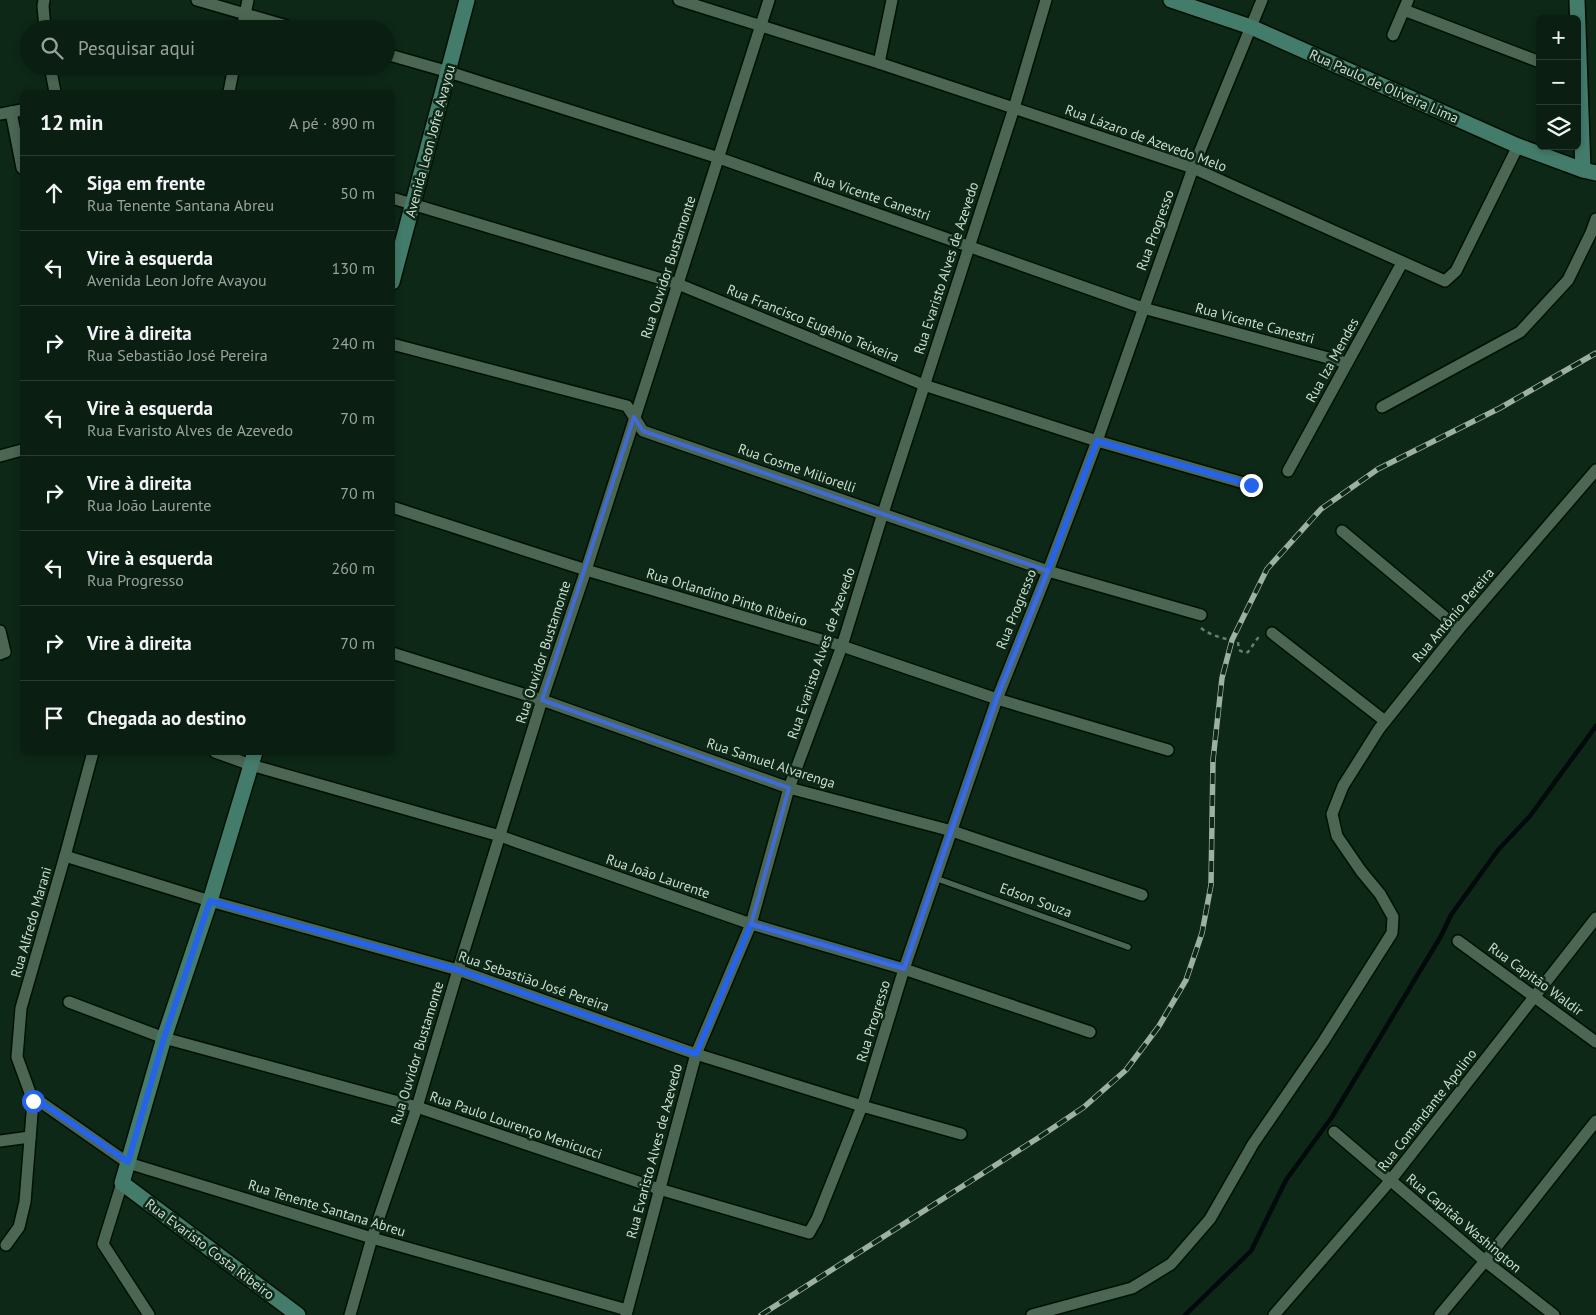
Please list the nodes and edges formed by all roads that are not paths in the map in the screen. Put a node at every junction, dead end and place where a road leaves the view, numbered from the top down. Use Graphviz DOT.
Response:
graph roads {
  1 [pos="44,0"];
  2 [pos="197,0"];
  3 [pos="248,0"];
  4 [pos="467,0"];
  5 [pos="679,0"];
  6 [pos="769,0"];
  7 [pos="892,0"];
  8 [pos="1046,0"];
  9 [pos="1171,0"];
  10 [pos="1262,0"];
  11 [pos="1577,0"];
  12 [pos="1406,5"];
  13 [pos="245,14"];
  14 [pos="44,20"];
  15 [pos="244,20"];
  16 [pos="266,20"];
  17 [pos="760,25"];
  18 [pos="1251,27"];
  19 [pos="1393,35"];
  20 [pos="395,57"];
  21 [pos="1536,60"];
  22 [pos="1579,60"];
  23 [pos="879,63"];
  24 [pos="449,72"];
  25 [pos="52,75"];
  26 [pos="232,75"];
  27 [pos="55,90"];
  28 [pos="228,90"];
  29 [pos="1581,96"];
  30 [pos="1014,108"];
  31 [pos="11,112"];
  32 [pos="1518,146"];
  33 [pos="20,158"];
  34 [pos="719,158"];
  35 [pos="1193,168"];
  36 [pos="1589,171"];
  37 [pos="395,199"];
  38 [pos="414,204"];
  39 [pos="1596,219"];
  40 [pos="969,246"];
  41 [pos="1402,263"];
  42 [pos="395,271"];
  43 [pos="678,284"];
  44 [pos="1143,308"];
  45 [pos="395,345"];
  46 [pos="1347,363"];
  47 [pos="924,385"];
  48 [pos="1382,407"];
  49 [pos="634,417"];
  50 [pos="1097,441"];
  51 [pos="20,451"];
  52 [pos="0,456"];
  53 [pos="1596,470"];
  54 [pos="1288,471"];
  55 [pos="1251,485"];
  56 [pos="395,508"];
  57 [pos="883,513"];
  58 [pos="1342,531"];
  59 [pos="586,570"];
  60 [pos="1048,570"];
  61 [pos="1202,615"];
  62 [pos="0,630"];
  63 [pos="1459,630"];
  64 [pos="1272,633"];
  65 [pos="842,646"];
  66 [pos="3,653"];
  67 [pos="395,655"];
  68 [pos="996,699"];
  69 [pos="542,700"];
  70 [pos="1385,721"];
  71 [pos="1168,750"];
  72 [pos="92,755"];
  73 [pos="231,755"];
  74 [pos="253,759"];
  75 [pos="789,788"];
  76 [pos="952,831"];
  77 [pos="500,836"];
  78 [pos="65,856"];
  79 [pos="935,878"];
  80 [pos="1142,895"];
  81 [pos="210,901"];
  82 [pos="1596,918"];
  83 [pos="751,924"];
  84 [pos="1458,941"];
  85 [pos="1128,946"];
  86 [pos="904,968"];
  87 [pos="458,970"];
  88 [pos="1534,997"];
  89 [pos="69,1002"];
  90 [pos="1090,1032"];
  91 [pos="164,1038"];
  92 [pos="1596,1042"];
  93 [pos="696,1054"];
  94 [pos="33,1101"];
  95 [pos="862,1106"];
  96 [pos="417,1107"];
  97 [pos="1596,1121"];
  98 [pos="1334,1132"];
  99 [pos="961,1134"];
  100 [pos="30,1137"];
  101 [pos="0,1141"];
  102 [pos="128,1162"];
  103 [pos="1390,1181"];
  104 [pos="122,1183"];
  105 [pos="659,1189"];
  106 [pos="809,1233"];
  107 [pos="372,1238"];
  108 [pos="6,1245"];
  109 [pos="1485,1261"];
  110 [pos="626,1313"];
  111 [pos="149,1315"];
  112 [pos="298,1315"];
  113 [pos="350,1315"];
  114 [pos="1032,1315"];
  115 [pos="1274,1315"];
  116 [pos="1440,1315"];
  117 [pos="1554,1315"];
  1 -- 14 [label="street"];
  2 -- 13 [label="street"];
  3 -- 13 [label="street"];
  4 -- 24 [label="street, Avenida Leon Jofre Avayou"];
  5 -- 17 [label="street, Rua Lázaro de Azevedo Melo"];
  6 -- 17 [label="street, Rua Ouvidor Bustamonte"];
  7 -- 23 [label="street"];
  8 -- 30 [label="street, Rua Evaristo Alves de Azevedo"];
  9 -- 18 [label="street, Rua Paulo de Oliveira Lima"];
  10 -- 18 [label="street, Rua Progresso"];
  11 -- 22 [label="street"];
  12 -- 19 [label="street"];
  12 -- 21 [label="street"];
  13 -- 15 [label="street"];
  13 -- 16 [label="street"];
  17 -- 23 [label="street, Rua Lázaro de Azevedo Melo"];
  17 -- 34 [label="street, Rua Ouvidor Bustamonte"];
  18 -- 32 [label="street, Rua Paulo de Oliveira Lima"];
  18 -- 35 [label="street, Rua Progresso"];
  20 -- 24 [label="street, Rua Vicente Canestri"];
  23 -- 30 [label="street, Rua Lázaro de Azevedo Melo"];
  24 -- 34 [label="street, Rua Vicente Canestri"];
  24 -- 38 [label="street, Avenida Leon Jofre Avayou"];
  25 -- 27 [label="street"];
  26 -- 28 [label="street"];
  29 -- 36 [label="street"];
  30 -- 35 [label="street, Rua Lázaro de Azevedo Melo"];
  30 -- 40 [label="street, Rua Evaristo Alves de Azevedo"];
  31 -- 33 [label="street"];
  32 -- 36 [label="street, Rua Paulo de Oliveira Lima"];
  32 -- 41 [label="street, Rua Lázaro de Azevedo Melo"];
  34 -- 40 [label="street, Rua Vicente Canestri"];
  34 -- 43 [label="street, Rua Ouvidor Bustamonte"];
  35 -- 41 [label="street, Rua Lázaro de Azevedo Melo"];
  35 -- 44 [label="street, Rua Progresso"];
  37 -- 38 [label="street, Rua Francisco Eugênio Teixeira"];
  38 -- 42 [label="street, Avenida Leon Jofre Avayou"];
  38 -- 43 [label="street, Rua Francisco Eugênio Teixeira"];
  39 -- 48 [label="street"];
  40 -- 44 [label="street, Rua Vicente Canestri"];
  40 -- 47 [label="street, Rua Evaristo Alves de Azevedo"];
  41 -- 46 [label="street, Rua Iza Mendes"];
  43 -- 47 [label="street, Rua Francisco Eugênio Teixeira"];
  43 -- 49 [label="street, Rua Ouvidor Bustamonte"];
  44 -- 46 [label="street, Rua Vicente Canestri"];
  44 -- 50 [label="street, Rua Progresso"];
  45 -- 49 [label="street, Rua Cosme Miliorelli"];
  46 -- 54 [label="street, Rua Iza Mendes"];
  47 -- 50 [label="street, Rua Francisco Eugênio Teixeira"];
  47 -- 57 [label="street, Rua Evaristo Alves de Azevedo"];
  49 -- 57 [label="street, Rua Cosme Miliorelli"];
  49 -- 59 [label="street, Rua Ouvidor Bustamonte"];
  50 -- 55 [label="street, Rua Francisco Eugênio Teixeira"];
  50 -- 60 [label="street, Rua Progresso"];
  51 -- 52 [label="street"];
  53 -- 63 [label="street, Rua Antônio Pereira"];
  56 -- 59 [label="street, Rua Orlandino Pinto Ribeiro"];
  57 -- 60 [label="street, Rua Cosme Miliorelli"];
  57 -- 65 [label="street, Rua Evaristo Alves de Azevedo"];
  58 -- 63 [label="street"];
  59 -- 65 [label="street, Rua Orlandino Pinto Ribeiro"];
  59 -- 69 [label="street, Rua Ouvidor Bustamonte"];
  60 -- 61 [label="street, Rua Cosme Miliorelli"];
  60 -- 68 [label="street, Rua Progresso"];
  62 -- 66 [label="street"];
  63 -- 70 [label="street, Rua Antônio Pereira"];
  64 -- 70 [label="street"];
  65 -- 68 [label="street, Rua Orlandino Pinto Ribeiro"];
  65 -- 75 [label="street, Rua Evaristo Alves de Azevedo"];
  67 -- 69 [label="street, Rua Samuel Alvarenga"];
  68 -- 71 [label="street, Rua Orlandino Pinto Ribeiro"];
  68 -- 76 [label="street, Rua Progresso"];
  69 -- 75 [label="street, Rua Samuel Alvarenga"];
  69 -- 77 [label="street, Rua Ouvidor Bustamonte"];
  70 -- 114 [label="street, Rua Antônio Pereira"];
  72 -- 78 [label="street, Rua Alfredo Marani"];
  73 -- 74 [label="street, Rua João Laurente"];
  74 -- 77 [label="street, Rua João Laurente"];
  74 -- 81 [label="street"];
  75 -- 76 [label="street, Rua Samuel Alvarenga"];
  75 -- 83 [label="street, Rua Evaristo Alves de Azevedo"];
  76 -- 79 [label="street, Rua Progresso"];
  76 -- 80 [label="street, Rua Samuel Alvarenga"];
  77 -- 83 [label="street, Rua João Laurente"];
  77 -- 87 [label="street, Rua Ouvidor Bustamonte"];
  78 -- 81 [label="street, Rua Sebastião José Pereira"];
  78 -- 94 [label="street, Rua Alfredo Marani"];
  79 -- 85 [label="lane, Edson Souza"];
  79 -- 86 [label="street, Rua Progresso"];
  81 -- 87 [label="street, Rua Sebastião José Pereira"];
  81 -- 91 [label="street"];
  82 -- 88 [label="street, Rua Comandante Apolino"];
  83 -- 86 [label="street, Rua João Laurente"];
  83 -- 93 [label="street, Rua Evaristo Alves de Azevedo"];
  84 -- 88 [label="street, Rua Capitão Waldir"];
  86 -- 90 [label="street, Rua João Laurente"];
  86 -- 95 [label="street, Rua Progresso"];
  87 -- 93 [label="street, Rua Sebastião José Pereira"];
  87 -- 96 [label="street, Rua Ouvidor Bustamonte"];
  88 -- 92 [label="street, Rua Capitão Waldir"];
  88 -- 103 [label="street, Rua Comandante Apolino"];
  89 -- 91 [label="street, Rua Paulo Lourenço Menicucci"];
  91 -- 96 [label="street, Rua Paulo Lourenço Menicucci"];
  91 -- 102 [label="street"];
  93 -- 95 [label="street, Rua Sebastião José Pereira"];
  93 -- 105 [label="street, Rua Evaristo Alves de Azevedo"];
  94 -- 100 [label="street, Rua Alfredo Marani"];
  94 -- 102 [label="street, Rua Tenente Santana Abreu"];
  95 -- 99 [label="street, Rua Sebastião José Pereira"];
  95 -- 106 [label="street, Rua Progresso"];
  96 -- 105 [label="street, Rua Paulo Lourenço Menicucci"];
  96 -- 107 [label="street, Rua Ouvidor Bustamonte"];
  97 -- 109 [label="street"];
  98 -- 103 [label="street, Rua Capitão Washington"];
  100 -- 101 [label="street"];
  100 -- 108 [label="street, Rua Alfredo Marani"];
  102 -- 104 [label="street"];
  102 -- 107 [label="street, Rua Tenente Santana Abreu"];
  103 -- 109 [label="street, Rua Capitão Washington"];
  103 -- 115 [label="street, Rua Comandante Apolino"];
  104 -- 111 [label="street"];
  104 -- 112 [label="street, Rua Evaristo Costa Ribeiro"];
  105 -- 106 [label="street, Rua Paulo Lourenço Menicucci"];
  105 -- 110 [label="street, Rua Evaristo Alves de Azevedo"];
  107 -- 110 [label="street, Rua Tenente Santana Abreu"];
  107 -- 113 [label="street, Rua Ouvidor Bustamonte"];
  109 -- 116 [label="street"];
  109 -- 117 [label="street, Rua Capitão Washington"];
}
